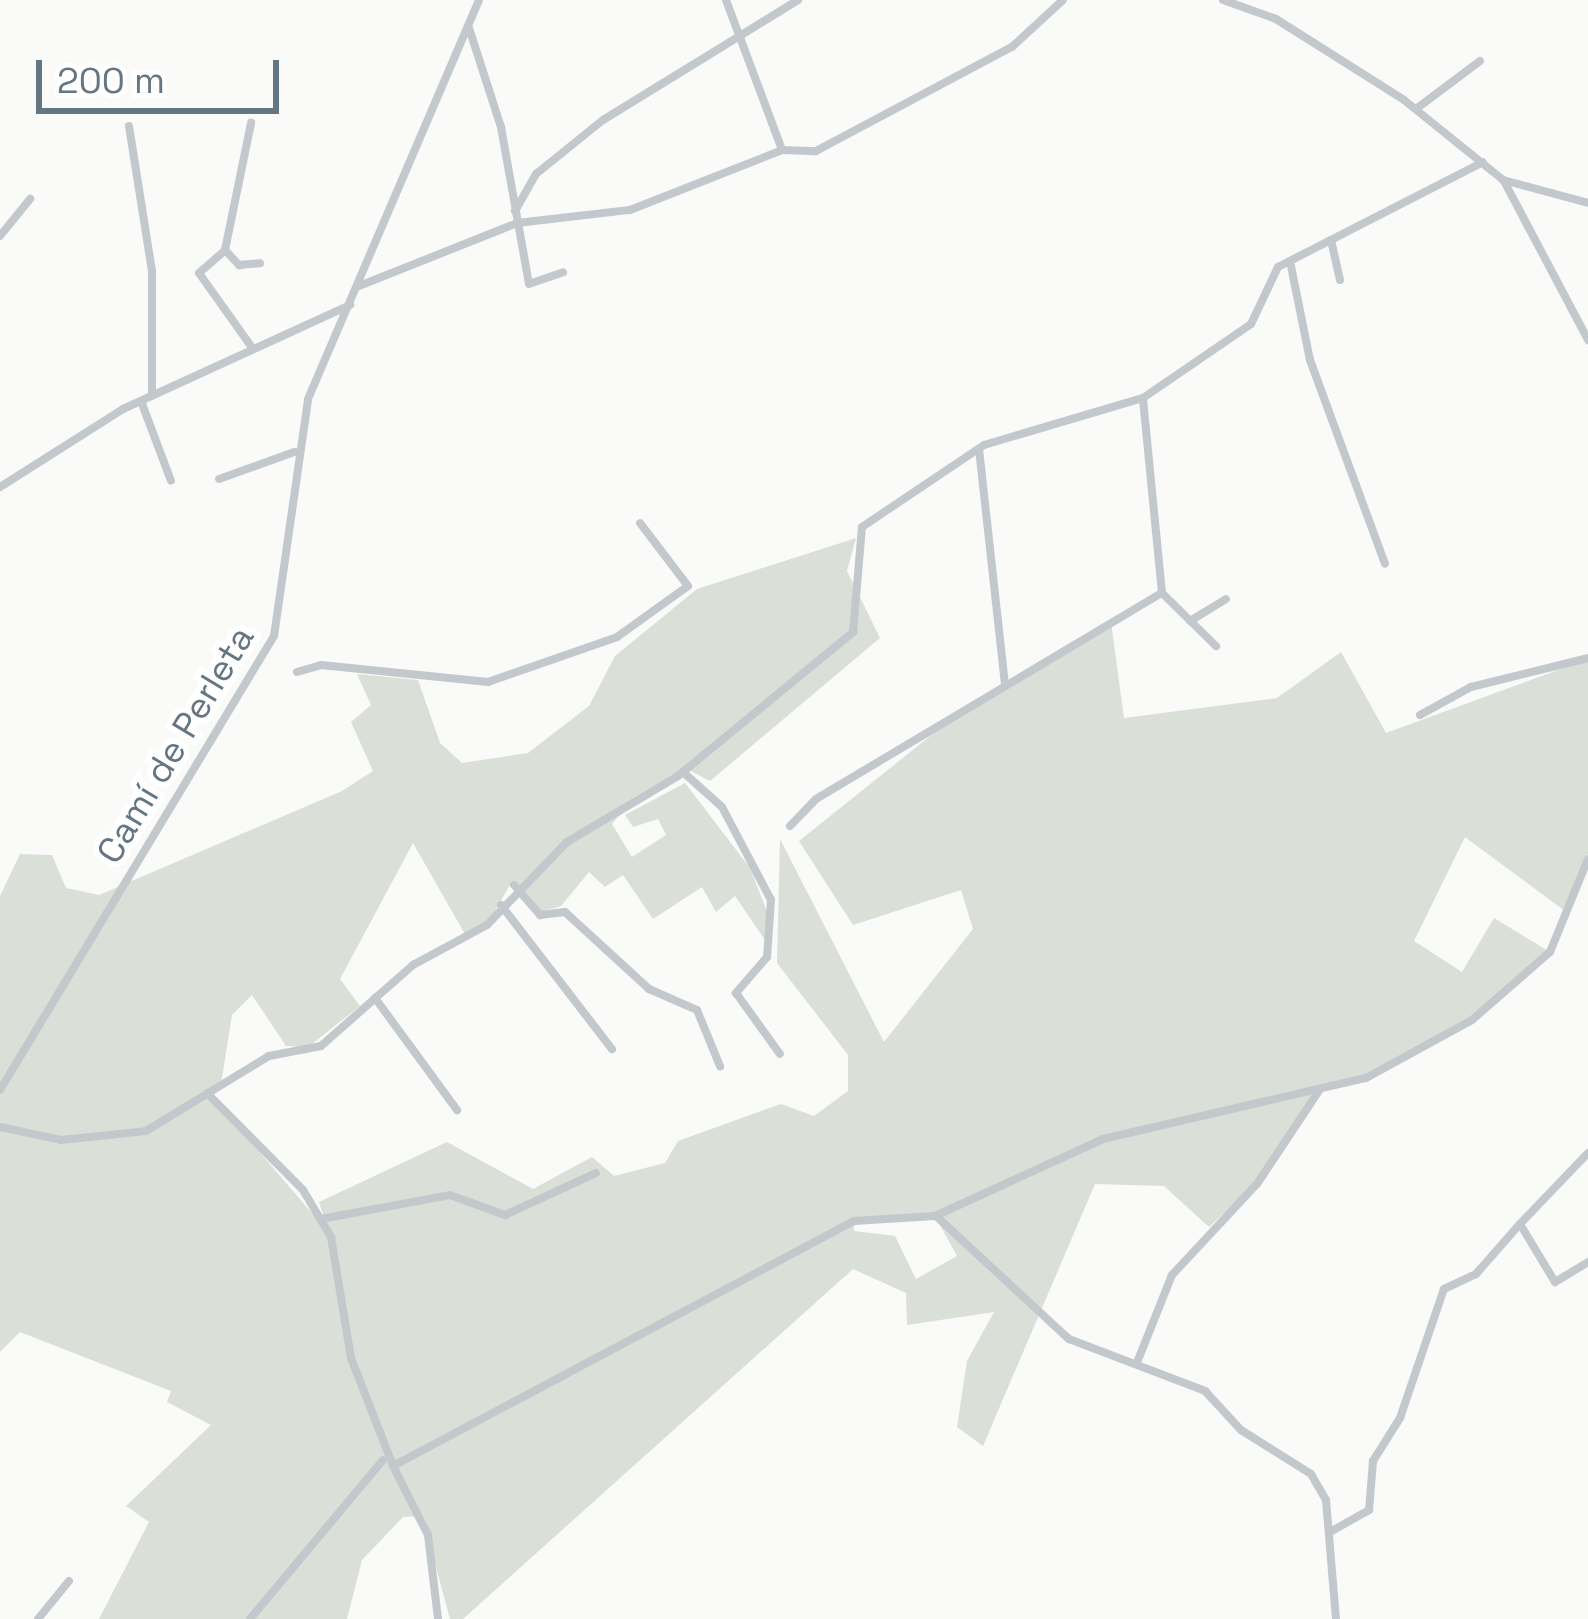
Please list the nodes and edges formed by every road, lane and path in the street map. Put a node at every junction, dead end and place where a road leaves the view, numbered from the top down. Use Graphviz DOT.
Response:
graph roads {
  1 [pos="479,0"];
  2 [pos="726,0"];
  3 [pos="798,0"];
  4 [pos="1063,0"];
  5 [pos="1222,0"];
  6 [pos="469,27"];
  7 [pos="740,44"];
  8 [pos="1480,61"];
  9 [pos="1415,109"];
  10 [pos="251,123"];
  11 [pos="129,126"];
  12 [pos="782,150"];
  13 [pos="1483,162"];
  14 [pos="1503,180"];
  15 [pos="29,199"];
  16 [pos="1588,203"];
  17 [pos="515,211"];
  18 [pos="517,223"];
  19 [pos="0,236"];
  20 [pos="1331,240"];
  21 [pos="224,250"];
  22 [pos="1290,261"];
  23 [pos="260,263"];
  24 [pos="563,272"];
  25 [pos="1340,280"];
  26 [pos="359,286"];
  27 [pos="351,304"];
  28 [pos="1588,340"];
  29 [pos="253,349"];
  30 [pos="152,395"];
  31 [pos="1143,398"];
  32 [pos="141,400"];
  33 [pos="979,449"];
  34 [pos="293,452"];
  35 [pos="219,479"];
  36 [pos="171,481"];
  37 [pos="0,487"];
  38 [pos="640,523"];
  39 [pos="1385,564"];
  40 [pos="1162,593"];
  41 [pos="1226,599"];
  42 [pos="1190,621"];
  43 [pos="1216,646"];
  44 [pos="1588,658"];
  45 [pos="297,672"];
  46 [pos="1005,683"];
  47 [pos="1420,715"];
  48 [pos="683,772"];
  49 [pos="790,826"];
  50 [pos="1588,859"];
  51 [pos="514,885"];
  52 [pos="501,905"];
  53 [pos="375,998"];
  54 [pos="612,1049"];
  55 [pos="780,1054"];
  56 [pos="720,1066"];
  57 [pos="1321,1088"];
  58 [pos="0,1090"];
  59 [pos="207,1093"];
  60 [pos="458,1109"];
  61 [pos="0,1127"];
  62 [pos="1588,1153"];
  63 [pos="596,1173"];
  64 [pos="935,1216"];
  65 [pos="321,1219"];
  66 [pos="1520,1225"];
  67 [pos="1588,1262"];
  68 [pos="1138,1360"];
  69 [pos="383,1460"];
  70 [pos="393,1466"];
  71 [pos="1330,1532"];
  72 [pos="69,1581"];
  73 [pos="38,1619"];
  74 [pos="250,1619"];
  75 [pos="439,1619"];
  76 [pos="1336,1619"];
  1 -- 6 [label="street, Camí de Perleta"];
  2 -- 7 [label="street"];
  3 -- 7 [label="street"];
  4 -- 12 [label="street"];
  5 -- 9 [label="street"];
  6 -- 17 [label="street"];
  6 -- 26 [label="street, Camí de Perleta"];
  7 -- 12 [label="street"];
  7 -- 17 [label="street"];
  8 -- 9 [label="street"];
  9 -- 13 [label="street"];
  10 -- 21 [label="street"];
  11 -- 30 [label="street"];
  12 -- 18 [label="street"];
  13 -- 14 [label="street"];
  13 -- 20 [label="street"];
  14 -- 16 [label="street"];
  14 -- 28 [label="street"];
  15 -- 19 [label="street"];
  17 -- 18 [label="street"];
  18 -- 24 [label="street"];
  18 -- 26 [label="street"];
  20 -- 22 [label="street"];
  20 -- 25 [label="street"];
  21 -- 23 [label="street"];
  21 -- 29 [label="street"];
  22 -- 31 [label="street"];
  22 -- 39 [label="street"];
  26 -- 27 [label="street, Camí de Perleta"];
  27 -- 29 [label="street"];
  27 -- 34 [label="street, Camí de Perleta"];
  29 -- 30 [label="street"];
  30 -- 32 [label="street"];
  31 -- 33 [label="street"];
  31 -- 40 [label="street"];
  32 -- 36 [label="street"];
  32 -- 37 [label="street"];
  33 -- 46 [label="street"];
  33 -- 48 [label="street"];
  34 -- 35 [label="street"];
  34 -- 58 [label="street, Camí de Perleta"];
  38 -- 45 [label="street"];
  40 -- 42 [label="street"];
  40 -- 46 [label="street"];
  41 -- 42 [label="street"];
  42 -- 43 [label="street"];
  44 -- 47 [label="street"];
  46 -- 49 [label="street"];
  48 -- 51 [label="street"];
  48 -- 55 [label="street"];
  50 -- 57 [label="street"];
  51 -- 52 [label="street"];
  51 -- 56 [label="street"];
  52 -- 53 [label="street"];
  52 -- 54 [label="street"];
  53 -- 59 [label="street"];
  53 -- 60 [label="street"];
  57 -- 64 [label="street"];
  57 -- 68 [label="street"];
  59 -- 61 [label="street"];
  59 -- 65 [label="street"];
  62 -- 66 [label="street"];
  63 -- 65 [label="street"];
  64 -- 68 [label="street"];
  64 -- 70 [label="street"];
  65 -- 69 [label="street"];
  66 -- 67 [label="street"];
  66 -- 71 [label="street"];
  68 -- 71 [label="street"];
  69 -- 70 [label="street"];
  69 -- 74 [label="street"];
  70 -- 75 [label="street"];
  71 -- 76 [label="street"];
  72 -- 73 [label="street"];
}
